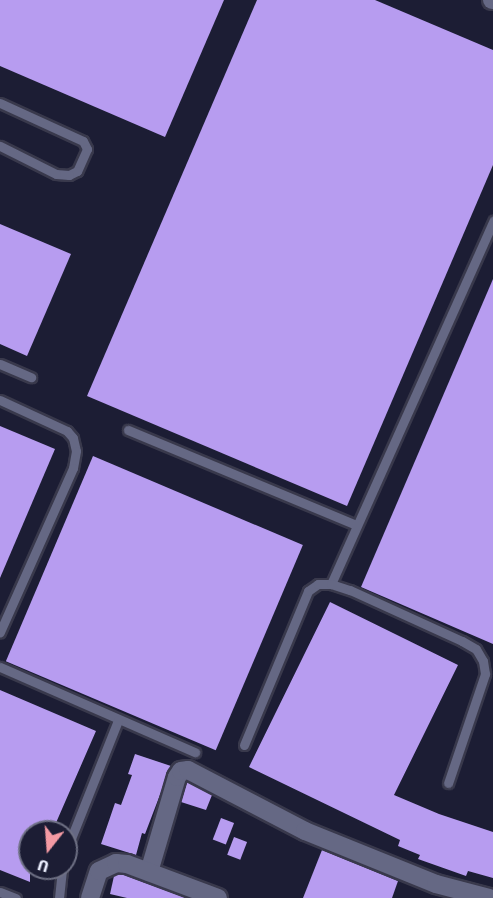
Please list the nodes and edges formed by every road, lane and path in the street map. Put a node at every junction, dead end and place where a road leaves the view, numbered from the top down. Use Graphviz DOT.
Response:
graph roads {
  1 [pos="0,103"];
  2 [pos="0,146"];
  3 [pos="493,221"];
  4 [pos="0,364"];
  5 [pos="31,377"];
  6 [pos="0,400"];
  7 [pos="128,430"];
  8 [pos="356,525"];
  9 [pos="331,584"];
  10 [pos="0,632"];
  11 [pos="0,667"];
  12 [pos="118,720"];
  13 [pos="244,745"];
  14 [pos="195,752"];
  15 [pos="448,783"];
  16 [pos="78,820"];
  17 [pos="149,872"];
  18 [pos="61,880"];
  19 [pos="0,892"];
  20 [pos="477,896"];
  21 [pos="16,898"];
  22 [pos="59,898"];
  23 [pos="90,898"];
  24 [pos="218,898"];
  1 -- 2 [label="lane"];
  3 -- 8 [label="lane"];
  4 -- 5 [label="lane"];
  6 -- 10 [label="lane"];
  7 -- 8 [label="lane"];
  8 -- 9 [label="lane"];
  9 -- 13 [label="lane"];
  9 -- 15 [label="lane"];
  11 -- 12 [label="lane"];
  12 -- 14 [label="lane"];
  12 -- 16 [label="lane"];
  17 -- 20 [label="street"];
  17 -- 23 [label="street"];
  17 -- 24 [label="street"];
  18 -- 22 [label="lane"];
  19 -- 21 [label="lane"];
}
